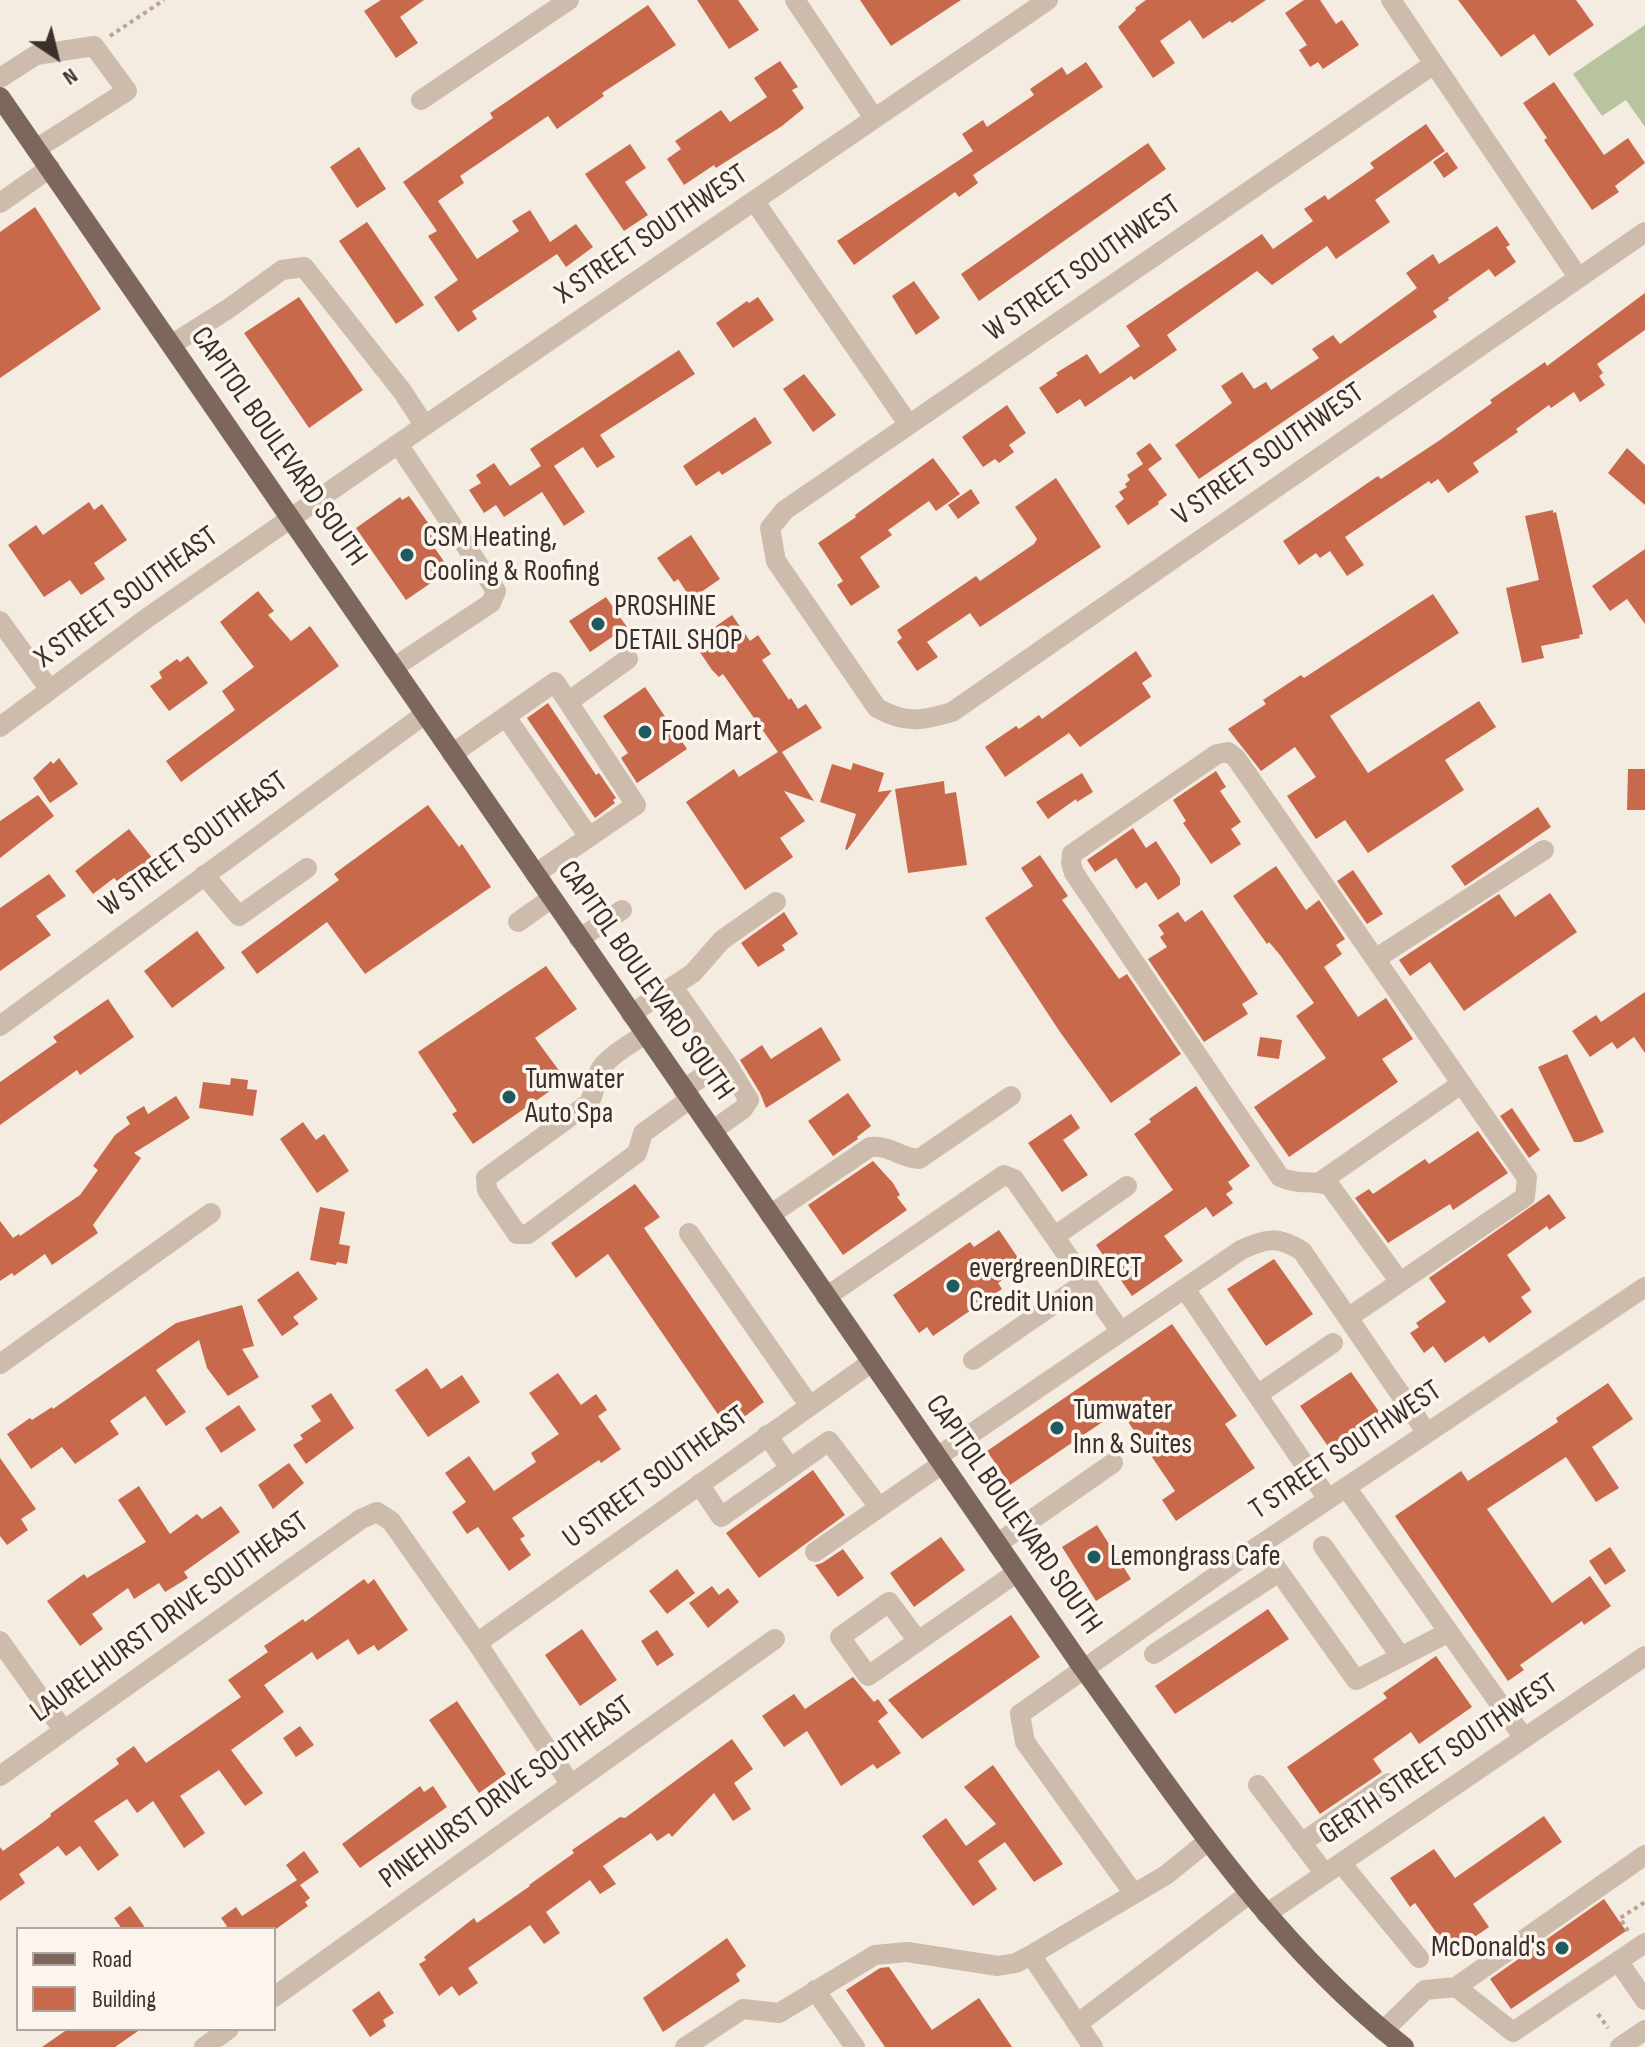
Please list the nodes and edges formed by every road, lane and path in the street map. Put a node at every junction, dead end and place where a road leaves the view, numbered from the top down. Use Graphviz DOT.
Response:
graph roads {
  1 [pos="164,0"];
  2 [pos="569,0"];
  3 [pos="795,0"];
  4 [pos="1048,0"];
  5 [pos="1391,0"];
  6 [pos="94,46"];
  7 [pos="1434,64"];
  8 [pos="0,78"];
  9 [pos="0,97"];
  10 [pos="421,100"];
  11 [pos="874,118"];
  12 [pos="36,149"];
  13 [pos="50,168"];
  14 [pos="755,202"];
  15 [pos="0,203"];
  16 [pos="1645,232"];
  17 [pos="1578,277"];
  18 [pos="171,345"];
  19 [pos="909,425"];
  20 [pos="425,426"];
  21 [pos="398,444"];
  22 [pos="291,519"];
  23 [pos="770,528"];
  24 [pos="0,621"];
  25 [pos="628,659"];
  26 [pos="393,668"];
  27 [pos="50,690"];
  28 [pos="568,702"];
  29 [pos="425,714"];
  30 [pos="506,717"];
  31 [pos="0,727"];
  32 [pos="452,754"];
  33 [pos="589,837"];
  34 [pos="1544,850"];
  35 [pos="307,868"];
  36 [pos="535,874"];
  37 [pos="204,875"];
  38 [pos="552,898"];
  39 [pos="776,902"];
  40 [pos="622,910"];
  41 [pos="518,922"];
  42 [pos="579,939"];
  43 [pos="1375,959"];
  44 [pos="673,987"];
  45 [pos="631,1014"];
  46 [pos="0,1026"];
  47 [pos="645,1034"];
  48 [pos="725,1061"];
  49 [pos="1461,1084"];
  50 [pos="687,1094"];
  51 [pos="1011,1096"];
  52 [pos="712,1131"];
  53 [pos="1320,1182"];
  54 [pos="1127,1186"];
  55 [pos="211,1213"];
  56 [pos="770,1215"];
  57 [pos="689,1233"];
  58 [pos="1055,1236"];
  59 [pos="1086,1282"];
  60 [pos="1400,1282"];
  61 [pos="1645,1287"];
  62 [pos="1185,1289"];
  63 [pos="826,1297"];
  64 [pos="1349,1317"];
  65 [pos="1121,1332"];
  66 [pos="1333,1343"];
  67 [pos="973,1360"];
  68 [pos="872,1362"];
  69 [pos="0,1364"];
  70 [pos="1257,1395"];
  71 [pos="809,1405"];
  72 [pos="1427,1433"];
  73 [pos="767,1435"];
  74 [pos="939,1460"];
  75 [pos="1113,1463"];
  76 [pos="790,1468"];
  77 [pos="699,1484"];
  78 [pos="1346,1487"];
  79 [pos="1328,1499"];
  80 [pos="879,1507"];
  81 [pos="997,1544"];
  82 [pos="1260,1545"];
  83 [pos="1323,1546"];
  84 [pos="815,1552"];
  85 [pos="1279,1572"];
  86 [pos="1016,1573"];
  87 [pos="1449,1632"];
  88 [pos="775,1639"];
  89 [pos="0,1641"];
  90 [pos="918,1641"];
  91 [pos="477,1643"];
  92 [pos="1154,1654"];
  93 [pos="1645,1656"];
  94 [pos="1401,1657"];
  95 [pos="1083,1668"];
  96 [pos="64,1731"];
  97 [pos="1524,1738"];
  98 [pos="0,1776"];
  99 [pos="1389,1783"];
  100 [pos="571,1785"];
  101 [pos="1258,1785"];
  102 [pos="1208,1841"];
  103 [pos="1301,1843"];
  104 [pos="1645,1855"];
  105 [pos="1333,1868"];
  106 [pos="1134,1894"];
  107 [pos="1249,1894"];
  108 [pos="1645,1902"];
  109 [pos="1266,1914"];
  110 [pos="1637,1938"];
  111 [pos="1031,1955"];
  112 [pos="1419,1958"];
  113 [pos="1618,1961"];
  114 [pos="1456,1987"];
  115 [pos="815,1990"];
  116 [pos="276,1996"];
  117 [pos="1645,2000"];
  118 [pos="1598,2014"];
  119 [pos="1077,2024"];
  120 [pos="1608,2028"];
  121 [pos="1645,2030"];
  122 [pos="226,2031"];
  123 [pos="1383,2031"];
  124 [pos="204,2047"];
  125 [pos="685,2047"];
  126 [pos="855,2047"];
  127 [pos="1093,2047"];
  128 [pos="1404,2047"];
  129 [pos="1620,2047"];
  1 -- 6 [label="path"];
  2 -- 10 [label="street"];
  3 -- 11 [label="street"];
  4 -- 11 [label="street, X STREET SOUTHWEST"];
  5 -- 7 [label="street"];
  6 -- 8 [label="street"];
  6 -- 12 [label="street"];
  7 -- 17 [label="street"];
  7 -- 19 [label="street, W STREET SOUTHWEST"];
  9 -- 12 [label="main road, CAPITOL BOULEVARD SOUTH"];
  11 -- 14 [label="street, X STREET SOUTHWEST"];
  12 -- 13 [label="main road, CAPITOL BOULEVARD SOUTH"];
  13 -- 15 [label="street"];
  13 -- 18 [label="main road, CAPITOL BOULEVARD SOUTH"];
  14 -- 19 [label="street"];
  14 -- 20 [label="street, X STREET SOUTHWEST"];
  16 -- 17 [label="street, V STREET SOUTHWEST"];
  17 -- 23 [label="street, V STREET SOUTHWEST"];
  18 -- 20 [label="street"];
  18 -- 22 [label="main road, CAPITOL BOULEVARD SOUTH"];
  19 -- 23 [label="street, W STREET SOUTHWEST"];
  20 -- 21 [label="street, X STREET SOUTHWEST"];
  21 -- 22 [label="street, X STREET SOUTHWEST"];
  21 -- 26 [label="street"];
  22 -- 26 [label="main road, CAPITOL BOULEVARD SOUTH"];
  22 -- 27 [label="street, X STREET SOUTHEAST"];
  24 -- 27 [label="street"];
  25 -- 28 [label="street"];
  26 -- 29 [label="main road, CAPITOL BOULEVARD SOUTH"];
  27 -- 31 [label="street, X STREET SOUTHEAST"];
  28 -- 30 [label="street"];
  28 -- 33 [label="street"];
  29 -- 32 [label="main road, CAPITOL BOULEVARD SOUTH"];
  29 -- 37 [label="street, W STREET SOUTHEAST"];
  30 -- 32 [label="street"];
  30 -- 33 [label="street"];
  32 -- 36 [label="main road, CAPITOL BOULEVARD SOUTH"];
  33 -- 36 [label="street"];
  34 -- 43 [label="street"];
  35 -- 37 [label="street"];
  36 -- 38 [label="main road, CAPITOL BOULEVARD SOUTH"];
  37 -- 46 [label="street, W STREET SOUTHEAST"];
  38 -- 41 [label="street"];
  38 -- 42 [label="main road, CAPITOL BOULEVARD SOUTH"];
  39 -- 44 [label="street"];
  40 -- 42 [label="street"];
  42 -- 45 [label="main road, CAPITOL BOULEVARD SOUTH"];
  43 -- 49 [label="street"];
  43 -- 53 [label="street"];
  44 -- 45 [label="street"];
  44 -- 48 [label="street"];
  45 -- 47 [label="main road, CAPITOL BOULEVARD SOUTH"];
  47 -- 50 [label="main road, CAPITOL BOULEVARD SOUTH"];
  47 -- 50 [label="street"];
  48 -- 50 [label="street"];
  48 -- 52 [label="street"];
  49 -- 53 [label="street"];
  49 -- 60 [label="street"];
  50 -- 52 [label="main road, CAPITOL BOULEVARD SOUTH"];
  51 -- 56 [label="street"];
  52 -- 56 [label="main road, CAPITOL BOULEVARD SOUTH"];
  53 -- 60 [label="street"];
  54 -- 58 [label="street"];
  55 -- 69 [label="street"];
  56 -- 63 [label="main road, CAPITOL BOULEVARD SOUTH"];
  57 -- 71 [label="street"];
  58 -- 59 [label="street"];
  58 -- 63 [label="street"];
  59 -- 65 [label="street"];
  59 -- 67 [label="street"];
  60 -- 64 [label="street"];
  61 -- 72 [label="street, T STREET SOUTHWEST"];
  62 -- 64 [label="street"];
  62 -- 65 [label="street"];
  62 -- 70 [label="street"];
  63 -- 68 [label="main road, CAPITOL BOULEVARD SOUTH"];
  64 -- 72 [label="street"];
  65 -- 74 [label="street"];
  66 -- 70 [label="street"];
  68 -- 71 [label="street, U STREET SOUTHEAST"];
  68 -- 74 [label="main road, CAPITOL BOULEVARD SOUTH"];
  70 -- 79 [label="street"];
  71 -- 73 [label="street, U STREET SOUTHEAST"];
  72 -- 78 [label="street, T STREET SOUTHWEST"];
  73 -- 76 [label="street"];
  73 -- 77 [label="street, U STREET SOUTHEAST"];
  74 -- 80 [label="street"];
  74 -- 81 [label="main road, CAPITOL BOULEVARD SOUTH"];
  75 -- 81 [label="street"];
  76 -- 77 [label="street"];
  76 -- 80 [label="street"];
  77 -- 91 [label="street, U STREET SOUTHEAST"];
  78 -- 79 [label="street, T STREET SOUTHWEST"];
  78 -- 87 [label="street"];
  79 -- 82 [label="street, T STREET SOUTHWEST"];
  80 -- 84 [label="street"];
  81 -- 86 [label="main road, CAPITOL BOULEVARD SOUTH"];
  82 -- 85 [label="street"];
  82 -- 95 [label="street, T STREET SOUTHWEST"];
  83 -- 94 [label="street"];
  85 -- 92 [label="street"];
  85 -- 94 [label="street"];
  86 -- 90 [label="street"];
  86 -- 95 [label="main road, CAPITOL BOULEVARD SOUTH"];
  87 -- 94 [label="street"];
  87 -- 97 [label="street"];
  88 -- 100 [label="street, PINEHURST DRIVE SOUTHEAST"];
  89 -- 96 [label="street"];
  90 -- 90 [label="street"];
  91 -- 96 [label="street, LAURELHURST DRIVE SOUTHEAST"];
  91 -- 100 [label="street"];
  93 -- 97 [label="street, GERTH STREET SOUTHWEST"];
  95 -- 102 [label="main road, CAPITOL BOULEVARD SOUTH"];
  95 -- 106 [label="street, T STREET SOUTHWEST"];
  96 -- 98 [label="street, LAURELHURST DRIVE SOUTHEAST"];
  97 -- 105 [label="street, GERTH STREET SOUTHWEST"];
  99 -- 103 [label="street"];
  100 -- 116 [label="street, PINEHURST DRIVE SOUTHEAST"];
  101 -- 103 [label="street"];
  102 -- 106 [label="street"];
  102 -- 107 [label="main road, CAPITOL BOULEVARD SOUTH"];
  103 -- 105 [label="street"];
  104 -- 114 [label="street"];
  105 -- 109 [label="street, GERTH STREET SOUTHWEST"];
  105 -- 112 [label="street"];
  106 -- 111 [label="street"];
  107 -- 109 [label="main road, CAPITOL BOULEVARD SOUTH"];
  107 -- 119 [label="street"];
  108 -- 110 [label="path"];
  109 -- 123 [label="main road"];
  110 -- 113 [label="street"];
  111 -- 115 [label="street"];
  111 -- 119 [label="street"];
  113 -- 114 [label="street"];
  113 -- 117 [label="street"];
  114 -- 123 [label="street"];
  115 -- 125 [label="street"];
  115 -- 126 [label="street"];
  118 -- 120 [label="path"];
  119 -- 127 [label="street"];
  121 -- 129 [label="street"];
  122 -- 124 [label="street"];
  123 -- 128 [label="main road"];
}
